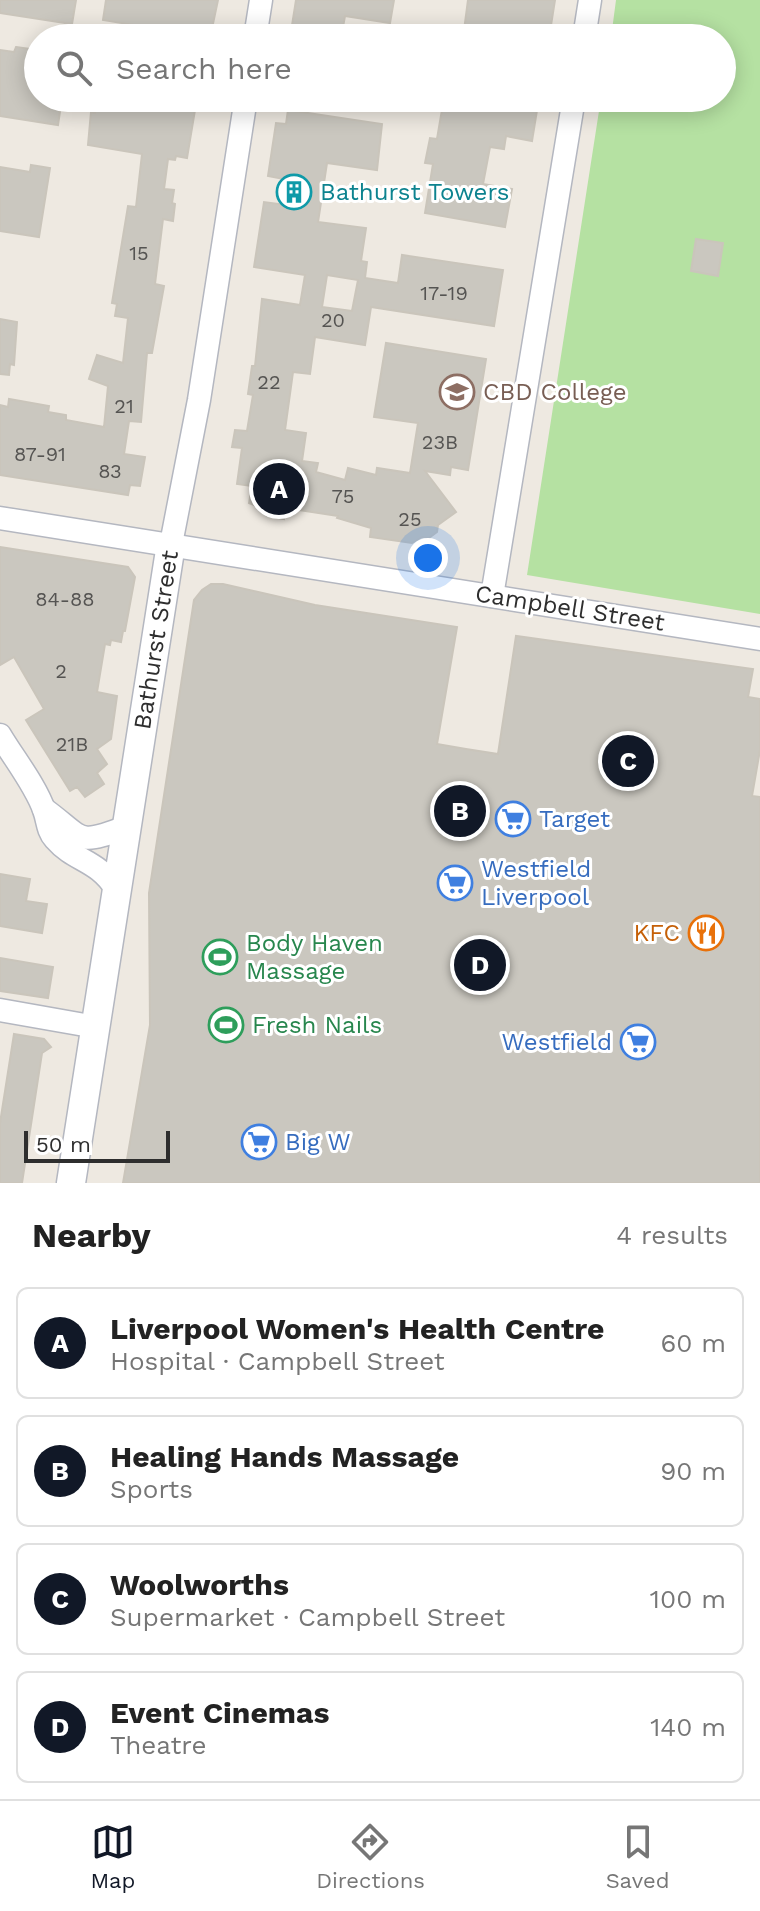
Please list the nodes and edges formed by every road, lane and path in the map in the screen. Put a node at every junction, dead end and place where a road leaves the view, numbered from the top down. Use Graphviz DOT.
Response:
graph roads {
  1 [pos="261,0"];
  2 [pos="590,0"];
  3 [pos="257,24"];
  4 [pos="586,24"];
  5 [pos="244,112"];
  6 [pos="572,112"];
  7 [pos="0,518"];
  8 [pos="171,544"];
  9 [pos="492,596"];
  10 [pos="760,639"];
  11 [pos="0,735"];
  12 [pos="44,809"];
  13 [pos="126,827"];
  14 [pos="116,889"];
  15 [pos="0,1010"];
  16 [pos="96,1027"];
  17 [pos="71,1183"];
  1 -- 3 [label="street"];
  2 -- 4 [label="street"];
  5 -- 8 [label="street, Bathurst Street"];
  6 -- 9 [label="street"];
  7 -- 8 [label="street, Campbell Street"];
  8 -- 9 [label="street, Campbell Street"];
  8 -- 13 [label="street, Bathurst Street"];
  9 -- 10 [label="street, Campbell Street"];
  11 -- 12 [label="street"];
  12 -- 13 [label="street"];
  12 -- 14 [label="street"];
  13 -- 14 [label="street, Bathurst Street"];
  14 -- 16 [label="street, Bathurst Street"];
  15 -- 16 [label="street"];
  16 -- 17 [label="street, Bathurst Street"];
}
